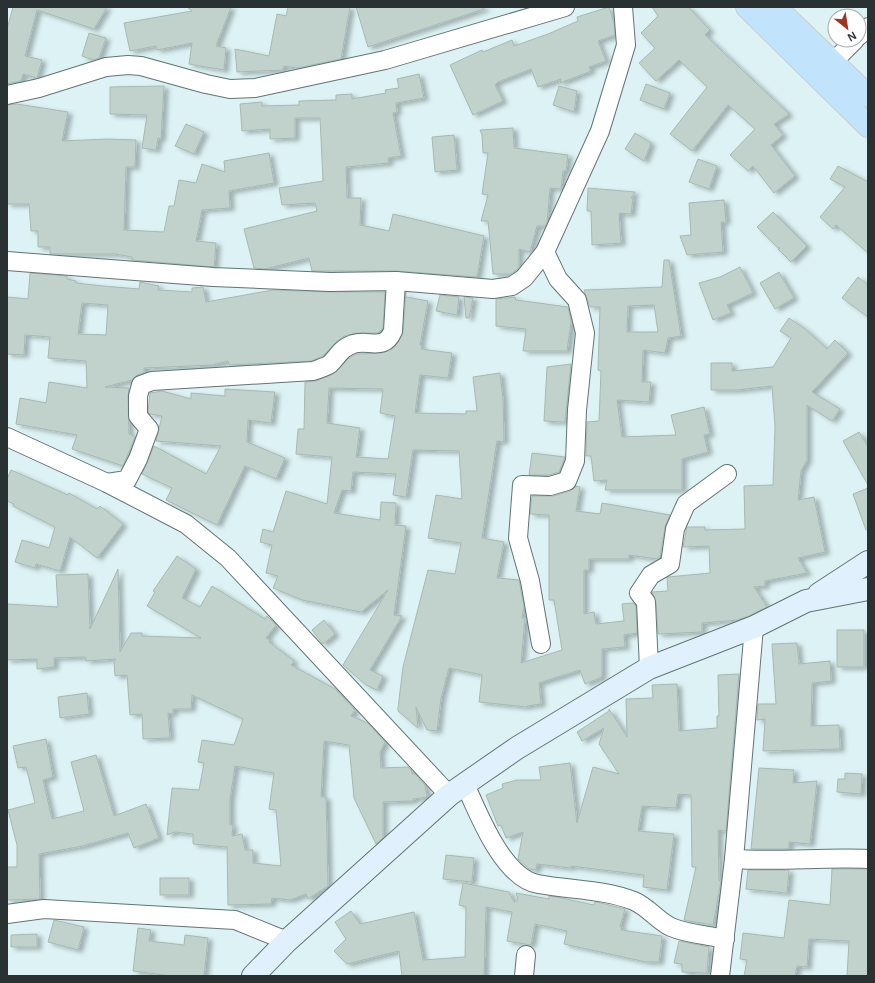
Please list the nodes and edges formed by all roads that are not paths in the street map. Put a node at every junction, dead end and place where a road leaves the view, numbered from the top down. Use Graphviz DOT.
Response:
graph roads {
  1 [pos="565,7"];
  2 [pos="622,7"];
  3 [pos="747,7"];
  4 [pos="775,7"];
  5 [pos="847,48"];
  6 [pos="833,62"];
  7 [pos="7,95"];
  8 [pos="868,96"];
  9 [pos="868,126"];
  10 [pos="545,252"];
  11 [pos="7,261"];
  12 [pos="396,281"];
  13 [pos="7,439"];
  14 [pos="727,474"];
  15 [pos="107,483"];
  16 [pos="868,562"];
  17 [pos="868,589"];
  18 [pos="806,601"];
  19 [pos="754,627"];
  20 [pos="541,644"];
  21 [pos="649,668"];
  22 [pos="457,790"];
  23 [pos="734,859"];
  24 [pos="868,859"];
  25 [pos="7,914"];
  26 [pos="725,939"];
  27 [pos="287,941"];
  28 [pos="526,955"];
  29 [pos="252,976"];
  30 [pos="524,976"];
  31 [pos="720,976"];
  1 -- 7 [label="street"];
  2 -- 10 [label="street"];
  3 -- 9 [label="main road"];
  4 -- 6 [label="main road"];
  5 -- 6 [label="street"];
  6 -- 8 [label="main road"];
  10 -- 12 [label="street"];
  10 -- 20 [label="street"];
  11 -- 12 [label="street"];
  12 -- 15 [label="street"];
  13 -- 15 [label="street"];
  14 -- 21 [label="street"];
  15 -- 22 [label="street"];
  16 -- 18 [label="main road"];
  17 -- 18 [label="main road"];
  18 -- 19 [label="main road"];
  19 -- 21 [label="main road"];
  19 -- 23 [label="street"];
  21 -- 22 [label="main road"];
  22 -- 26 [label="street"];
  22 -- 27 [label="main road"];
  23 -- 24 [label="street"];
  23 -- 26 [label="street"];
  25 -- 27 [label="street"];
  26 -- 31 [label="street"];
  27 -- 29 [label="main road"];
  28 -- 30 [label="street"];
}
